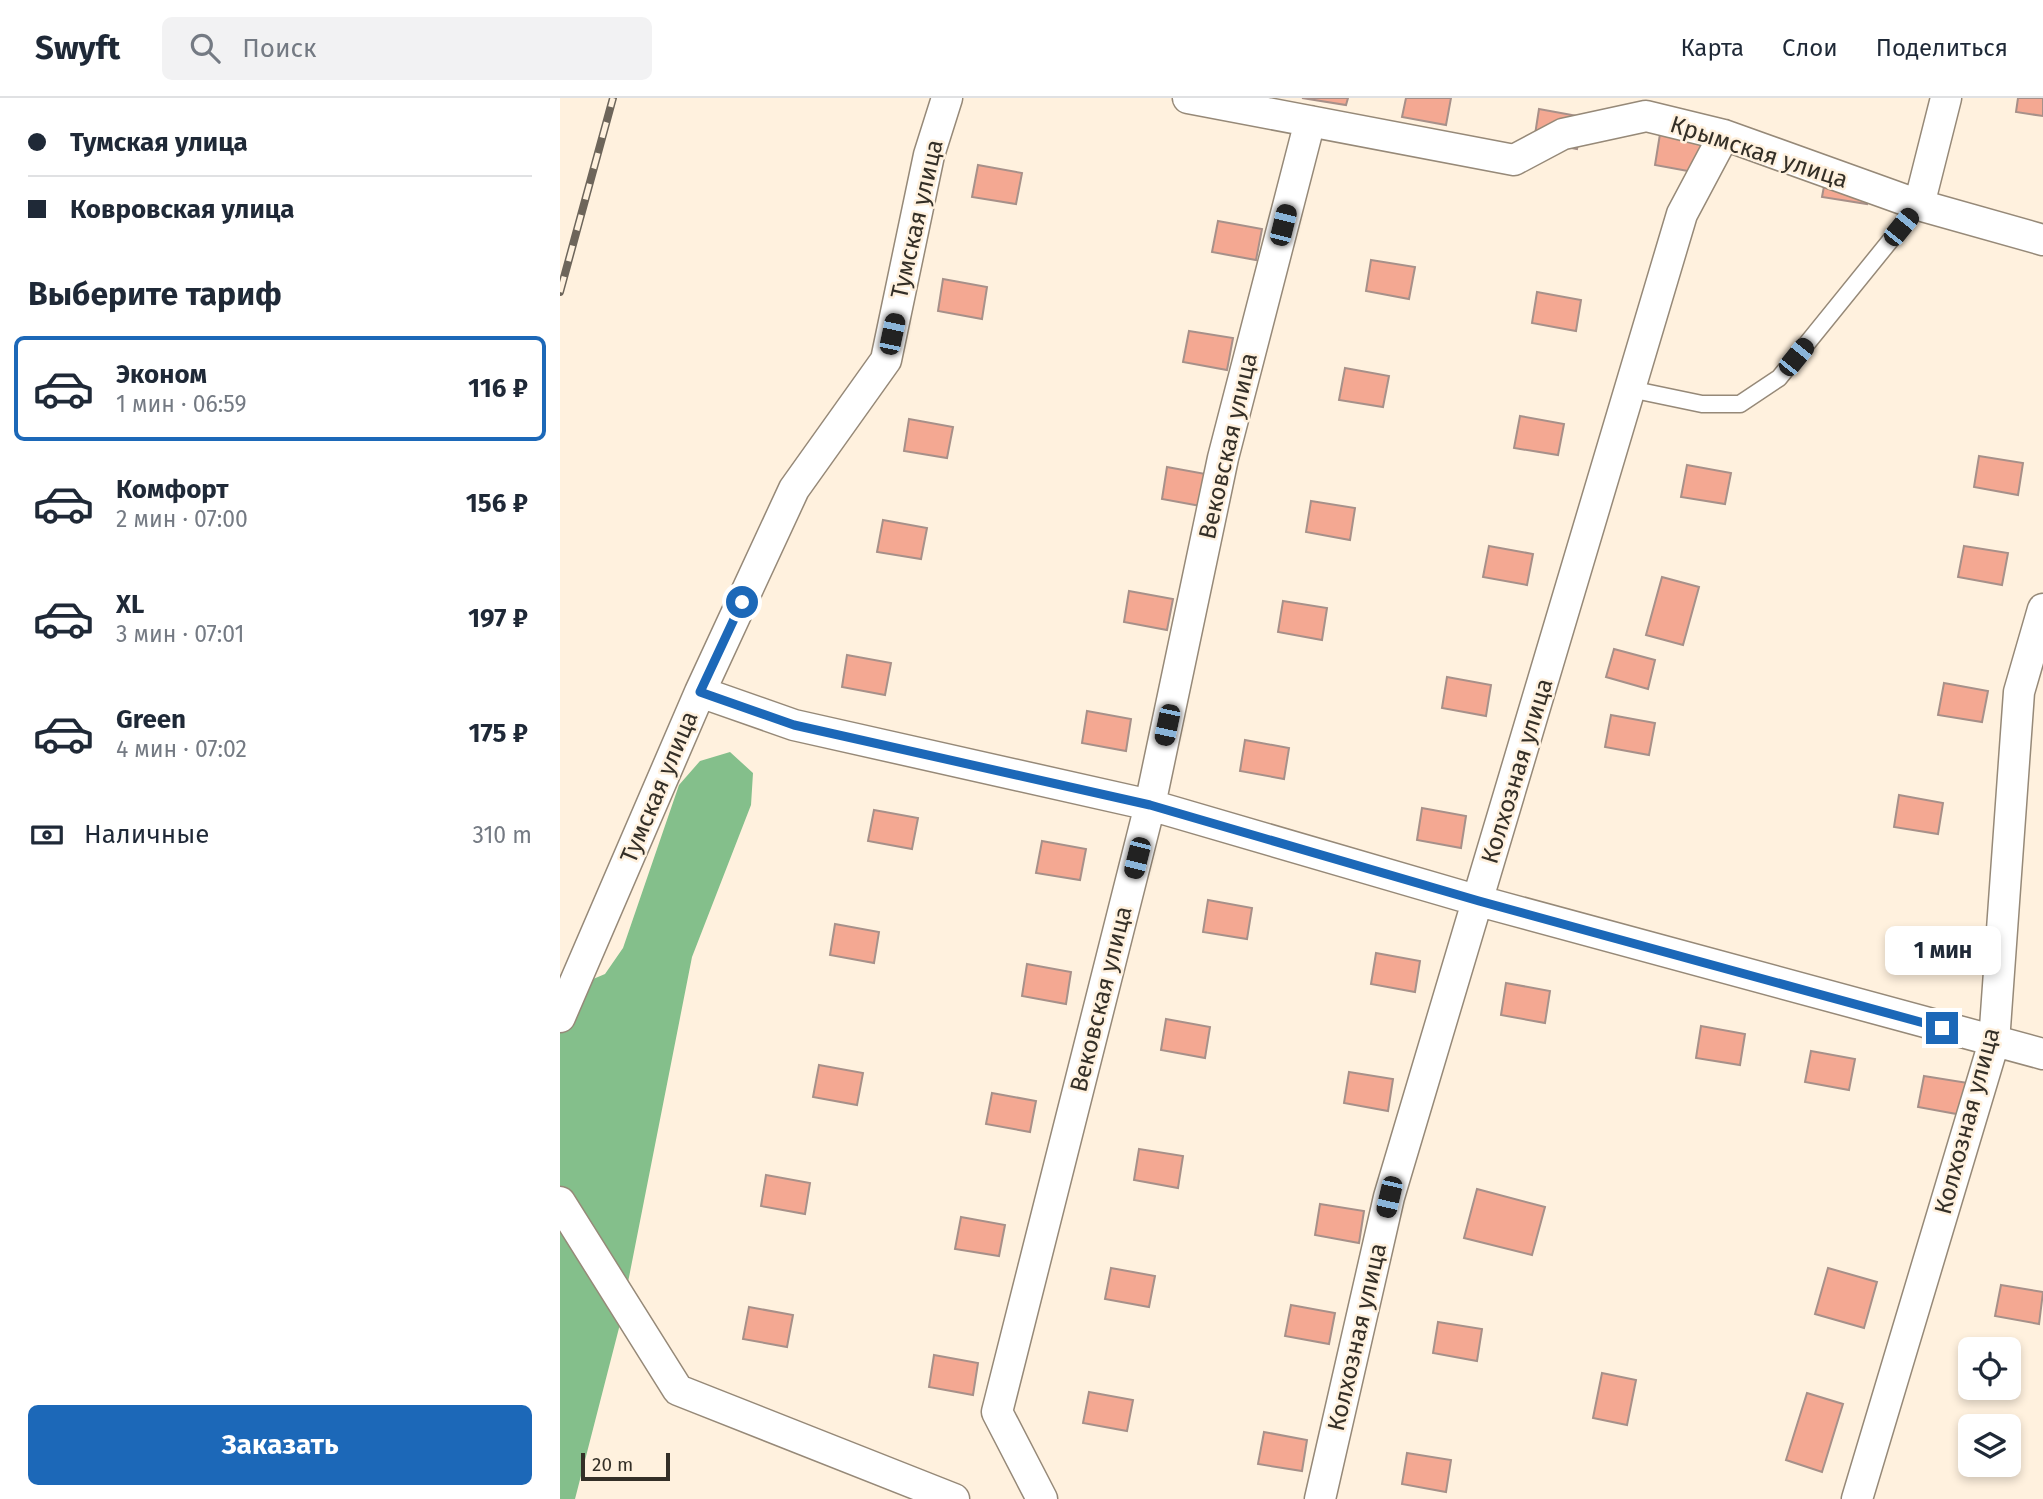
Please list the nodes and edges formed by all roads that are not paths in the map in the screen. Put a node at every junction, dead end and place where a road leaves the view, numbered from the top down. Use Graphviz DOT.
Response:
graph roads {
  1 [pos="947,98"];
  2 [pos="1188,98"];
  3 [pos="1946,98"];
  4 [pos="1310,121"];
  5 [pos="1724,135"];
  6 [pos="1919,205"];
  7 [pos="2043,240"];
  8 [pos="1630,389"];
  9 [pos="2043,608"];
  10 [pos="700,692"];
  11 [pos="1150,805"];
  12 [pos="1479,901"];
  13 [pos="560,1017"];
  14 [pos="1994,1042"];
  15 [pos="2043,1054"];
  16 [pos="560,1202"];
  17 [pos="954,1499"];
  18 [pos="1042,1499"];
  19 [pos="1320,1499"];
  20 [pos="1857,1499"];
  1 -- 10 [label="street, Тумская улица"];
  2 -- 4 [label="street, Крымская улица"];
  3 -- 6 [label="street"];
  4 -- 5 [label="street, Крымская улица"];
  4 -- 11 [label="street, Вековская улица"];
  5 -- 6 [label="street, Крымская улица"];
  5 -- 8 [label="street, Колхозная улица"];
  6 -- 7 [label="street, Крымская улица"];
  6 -- 8 [label="lane"];
  8 -- 12 [label="street, Колхозная улица"];
  9 -- 14 [label="street, Колхозная улица"];
  10 -- 11 [label="street"];
  10 -- 13 [label="street, Тумская улица"];
  11 -- 12 [label="street"];
  11 -- 18 [label="street, Вековская улица"];
  12 -- 14 [label="street"];
  12 -- 19 [label="street, Колхозная улица"];
  14 -- 15 [label="street"];
  14 -- 20 [label="street, Колхозная улица"];
  16 -- 17 [label="street"];
}
